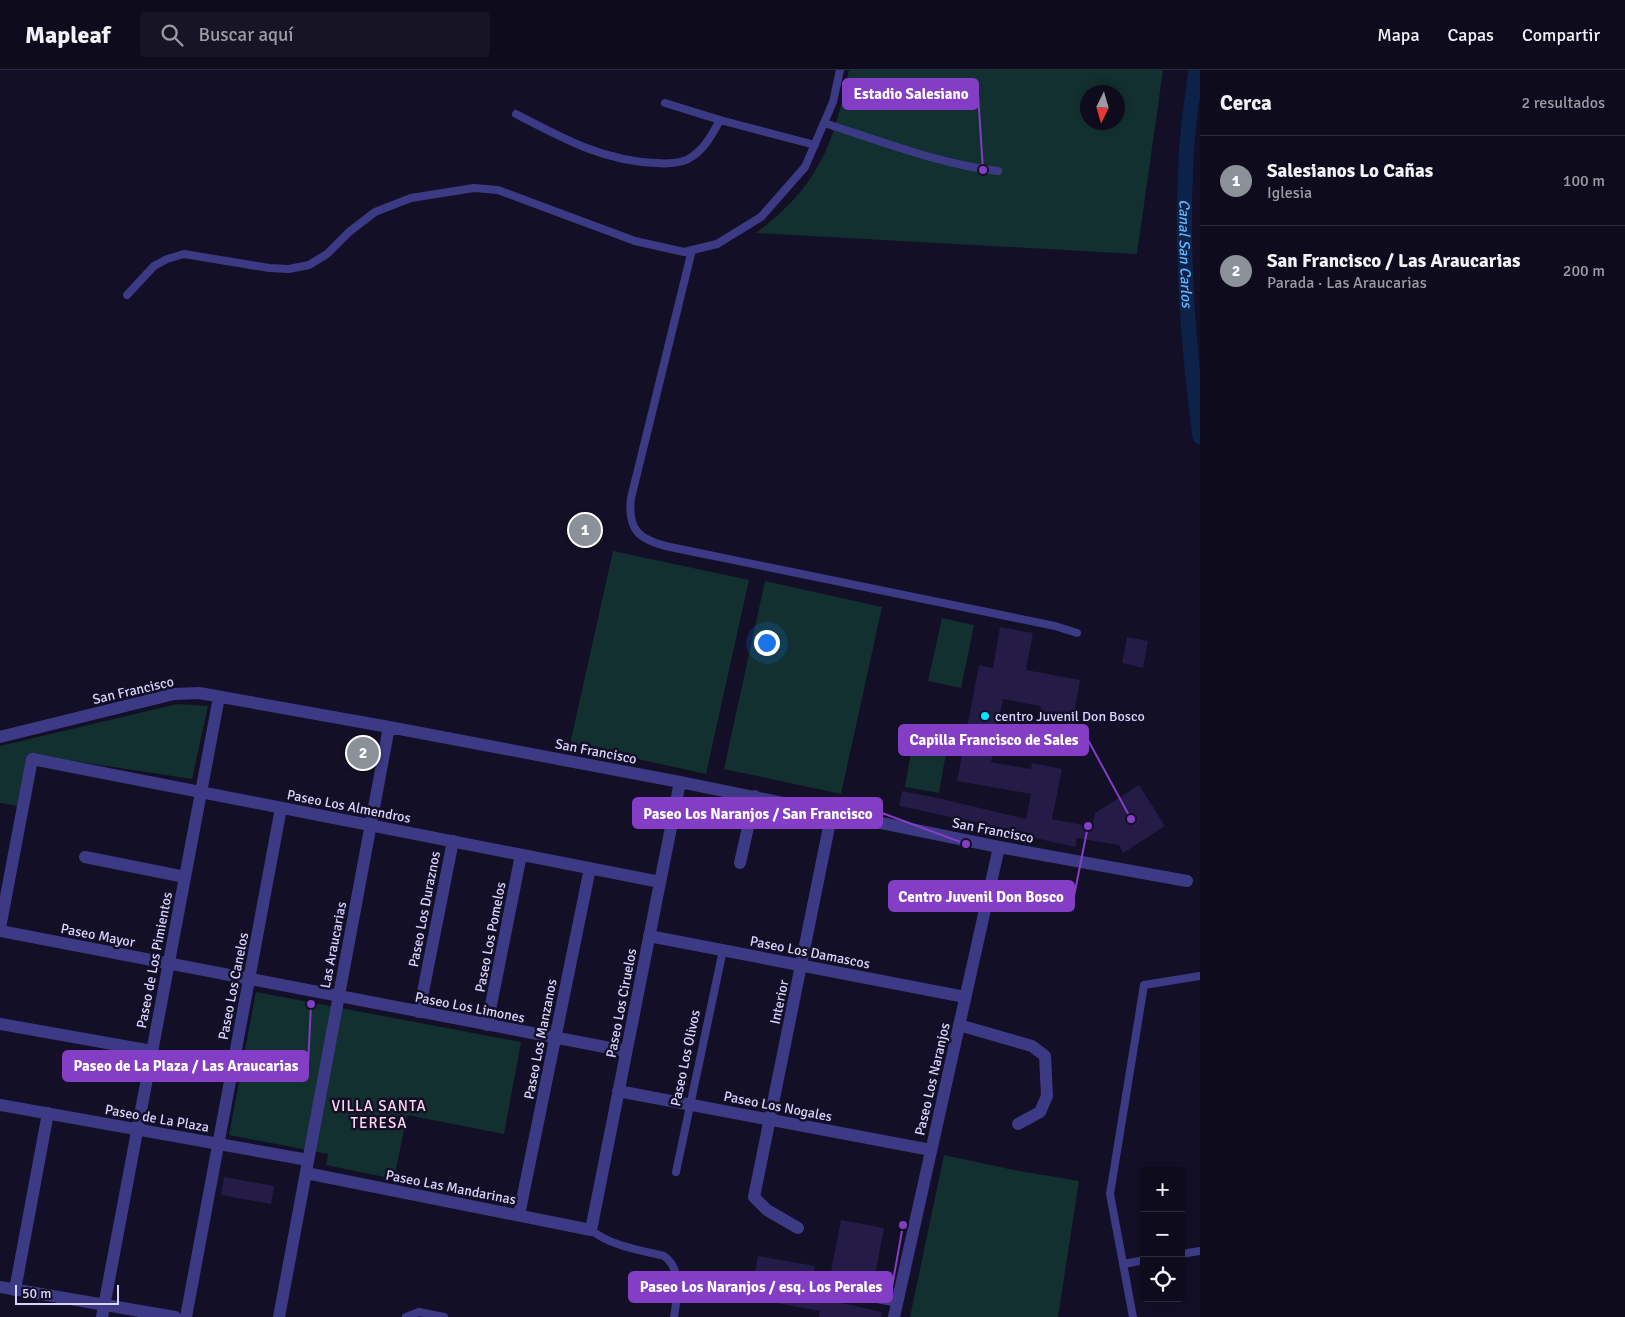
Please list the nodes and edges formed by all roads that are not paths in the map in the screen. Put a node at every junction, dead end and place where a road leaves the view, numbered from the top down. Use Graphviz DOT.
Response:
graph roads {
  1 [pos="840,70"];
  2 [pos="665,102"];
  3 [pos="516,114"];
  4 [pos="720,120"];
  5 [pos="824,123"];
  6 [pos="815,145"];
  7 [pos="998,170"];
  8 [pos="692,250"];
  9 [pos="127,295"];
  10 [pos="1077,632"];
  11 [pos="219,697"];
  12 [pos="389,727"];
  13 [pos="0,738"];
  14 [pos="680,782"];
  15 [pos="201,792"];
  16 [pos="755,796"];
  17 [pos="281,808"];
  18 [pos="832,812"];
  19 [pos="370,825"];
  20 [pos="453,841"];
  21 [pos="999,847"];
  22 [pos="521,854"];
  23 [pos="85,857"];
  24 [pos="740,863"];
  25 [pos="590,868"];
  26 [pos="185,876"];
  27 [pos="1187,881"];
  28 [pos="660,882"];
  29 [pos="0,929"];
  30 [pos="649,936"];
  31 [pos="723,950"];
  32 [pos="168,964"];
  33 [pos="801,965"];
  34 [pos="1200,976"];
  35 [pos="249,980"];
  36 [pos="338,997"];
  37 [pos="966,997"];
  38 [pos="419,1012"];
  39 [pos="0,1024"];
  40 [pos="488,1025"];
  41 [pos="959,1025"];
  42 [pos="555,1038"];
  43 [pos="152,1051"];
  44 [pos="626,1052"];
  45 [pos="618,1091"];
  46 [pos="690,1104"];
  47 [pos="0,1105"];
  48 [pos="48,1113"];
  49 [pos="770,1120"];
  50 [pos="1018,1124"];
  51 [pos="137,1129"];
  52 [pos="218,1144"];
  53 [pos="931,1150"];
  54 [pos="307,1166"];
  55 [pos="676,1172"];
  56 [pos="519,1215"];
  57 [pos="798,1228"];
  58 [pos="591,1230"];
  59 [pos="1200,1251"];
  60 [pos="1185,1253"];
  61 [pos="1140,1261"];
  62 [pos="1124,1264"];
  63 [pos="0,1287"];
  64 [pos="15,1290"];
  65 [pos="832,1290"];
  66 [pos="897,1303"];
  67 [pos="103,1311"];
  68 [pos="176,1317"];
  69 [pos="186,1317"];
  70 [pos="279,1317"];
  71 [pos="406,1317"];
  72 [pos="444,1317"];
  73 [pos="674,1317"];
  74 [pos="894,1317"];
  75 [pos="1133,1317"];
  1 -- 5 [label="lane"];
  2 -- 4 [label="lane"];
  3 -- 4 [label="lane"];
  4 -- 6 [label="lane"];
  5 -- 6 [label="lane"];
  5 -- 7 [label="lane"];
  6 -- 8 [label="lane"];
  8 -- 9 [label="lane"];
  8 -- 10 [label="lane"];
  11 -- 12 [label="street, San Francisco"];
  11 -- 13 [label="street, San Francisco"];
  11 -- 15 [label="street, Paseo de Los Pimientos"];
  12 -- 14 [label="street, San Francisco"];
  12 -- 19 [label="street, Las Araucarias"];
  14 -- 16 [label="street, San Francisco"];
  14 -- 28 [label="street, Paseo Los Ciruelos"];
  15 -- 17 [label="street, Paseo Los Almendros"];
  15 -- 26 [label="street, Paseo de Los Pimientos"];
  15 -- 29 [label="street, Paseo Los Almendros"];
  16 -- 18 [label="street, San Francisco"];
  16 -- 24 [label="street"];
  17 -- 19 [label="street, Paseo Los Almendros"];
  17 -- 35 [label="street, Paseo Los Canelos"];
  18 -- 21 [label="street, San Francisco"];
  18 -- 33 [label="street, Interior"];
  19 -- 20 [label="street, Paseo Los Almendros"];
  19 -- 36 [label="street, Las Araucarias"];
  20 -- 22 [label="street, Paseo Los Almendros"];
  20 -- 38 [label="street, Paseo Los Duraznos"];
  21 -- 27 [label="street, San Francisco"];
  21 -- 37 [label="street, Paseo Los Naranjos"];
  22 -- 25 [label="street, Paseo Los Almendros"];
  22 -- 40 [label="street, Paseo Los Pomelos"];
  23 -- 26 [label="street"];
  25 -- 28 [label="street, Paseo Los Almendros"];
  25 -- 42 [label="street, Paseo Los Manzanos"];
  26 -- 32 [label="street, Paseo de Los Pimientos"];
  28 -- 30 [label="street, Paseo Los Ciruelos"];
  29 -- 32 [label="street, Paseo Mayor"];
  30 -- 31 [label="street, Paseo Los Damascos"];
  30 -- 44 [label="street, Paseo Los Ciruelos"];
  31 -- 33 [label="street, Paseo Los Damascos"];
  31 -- 46 [label="lane, Paseo Los Olivos"];
  32 -- 35 [label="street, Paseo Mayor"];
  32 -- 43 [label="street, Paseo de Los Pimientos"];
  33 -- 37 [label="street, Paseo Los Damascos"];
  33 -- 49 [label="street, Interior"];
  34 -- 62 [label="lane"];
  35 -- 36 [label="street, Paseo Mayor"];
  35 -- 52 [label="street, Paseo Los Canelos"];
  36 -- 38 [label="street, Paseo Los Limones"];
  36 -- 54 [label="street, Las Araucarias"];
  37 -- 41 [label="street, Paseo Los Naranjos"];
  38 -- 40 [label="street, Paseo Los Limones"];
  39 -- 43 [label="street"];
  40 -- 42 [label="street, Paseo Los Limones"];
  41 -- 50 [label="street"];
  41 -- 53 [label="street, Paseo Los Naranjos"];
  42 -- 44 [label="street, Paseo Los Limones"];
  42 -- 56 [label="street, Paseo Los Manzanos"];
  43 -- 51 [label="street, Paseo de Los Pimientos"];
  44 -- 45 [label="street, Paseo Los Ciruelos"];
  45 -- 46 [label="street, Paseo Los Nogales"];
  45 -- 58 [label="street, Paseo Los Ciruelos"];
  46 -- 49 [label="street, Paseo Los Nogales"];
  46 -- 55 [label="lane, Paseo Los Olivos"];
  47 -- 48 [label="street, Paseo de La Plaza"];
  48 -- 51 [label="street, Paseo de La Plaza"];
  48 -- 64 [label="street"];
  49 -- 53 [label="street, Paseo Los Nogales"];
  49 -- 57 [label="street, Interior"];
  51 -- 52 [label="street, Paseo de La Plaza"];
  51 -- 67 [label="street, Paseo de Los Pimientos"];
  52 -- 54 [label="street, Paseo de La Plaza"];
  52 -- 69 [label="street, Paseo Los Canelos"];
  53 -- 66 [label="street, Paseo Los Naranjos"];
  54 -- 56 [label="street, Paseo Las Mandarinas"];
  54 -- 70 [label="street, Las Araucarias"];
  56 -- 58 [label="street, Paseo Las Mandarinas"];
  58 -- 73 [label="lane"];
  59 -- 60 [label="lane"];
  61 -- 62 [label="lane"];
  62 -- 75 [label="lane"];
  63 -- 64 [label="street"];
  64 -- 67 [label="street"];
  65 -- 66 [label="lane"];
  66 -- 74 [label="street, Paseo Los Naranjos"];
  67 -- 68 [label="street"];
  71 -- 72 [label="lane"];
}
